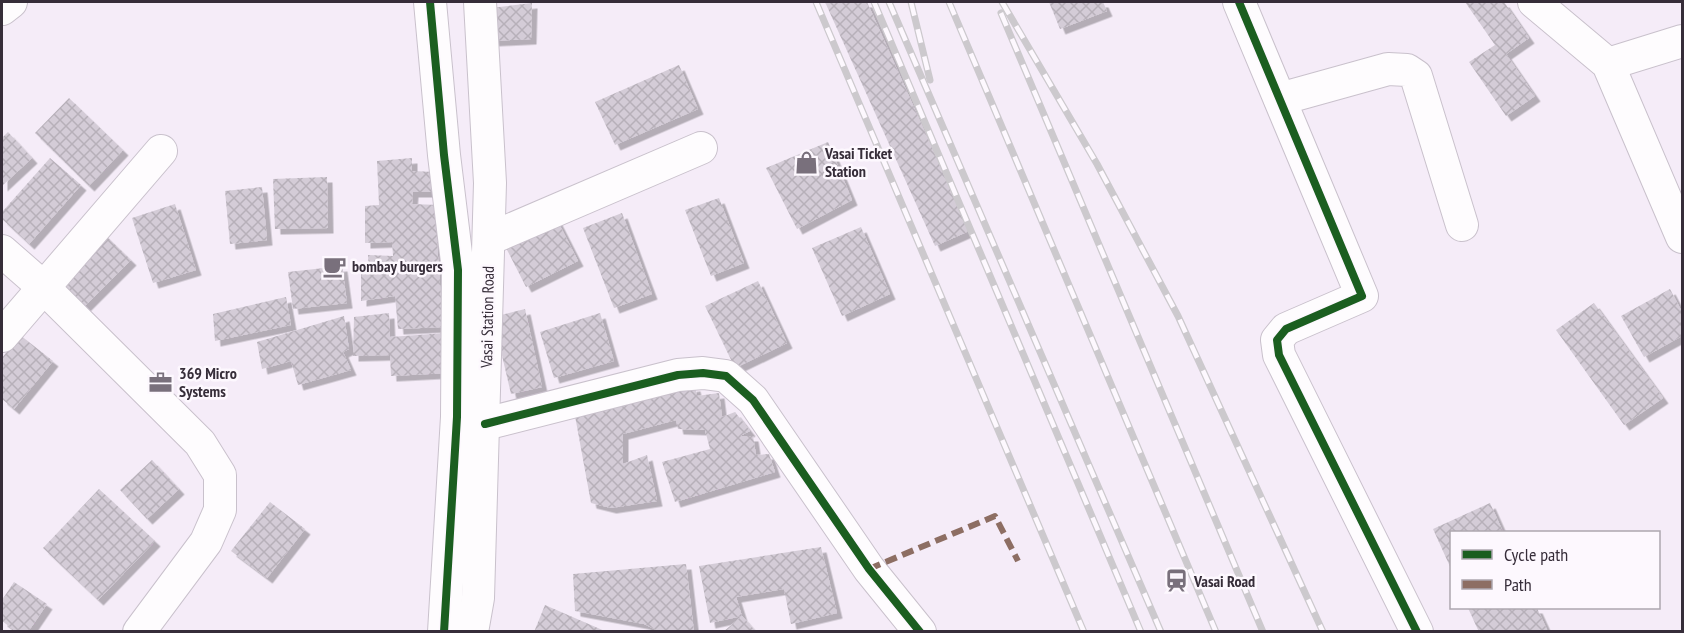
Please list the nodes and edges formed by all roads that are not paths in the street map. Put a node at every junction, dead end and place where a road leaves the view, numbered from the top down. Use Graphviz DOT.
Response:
graph roads {
  1 [pos="11,2"];
  2 [pos="430,2"];
  3 [pos="480,2"];
  4 [pos="1239,2"];
  5 [pos="1534,2"];
  6 [pos="2,9"];
  7 [pos="1683,41"];
  8 [pos="1608,64"];
  9 [pos="1280,99"];
  10 [pos="701,148"];
  11 [pos="161,151"];
  12 [pos="1462,225"];
  13 [pos="1683,237"];
  14 [pos="489,239"];
  15 [pos="2,251"];
  16 [pos="42,286"];
  17 [pos="2,336"];
  18 [pos="485,424"];
  19 [pos="139,632"];
  20 [pos="444,632"];
  21 [pos="472,632"];
  22 [pos="920,632"];
  23 [pos="1417,632"];
  1 -- 6 [label="street"];
  2 -- 20 [label="street"];
  3 -- 14 [label="street, Vasai Station Road"];
  4 -- 9 [label="street"];
  5 -- 8 [label="street"];
  7 -- 8 [label="street"];
  8 -- 13 [label="street"];
  9 -- 12 [label="street"];
  9 -- 23 [label="street"];
  10 -- 14 [label="street"];
  11 -- 16 [label="street"];
  14 -- 18 [label="street, Vasai Station Road"];
  15 -- 16 [label="street"];
  16 -- 17 [label="street"];
  16 -- 19 [label="street"];
  18 -- 21 [label="street, Vasai Station Road"];
  18 -- 22 [label="street"];
}
